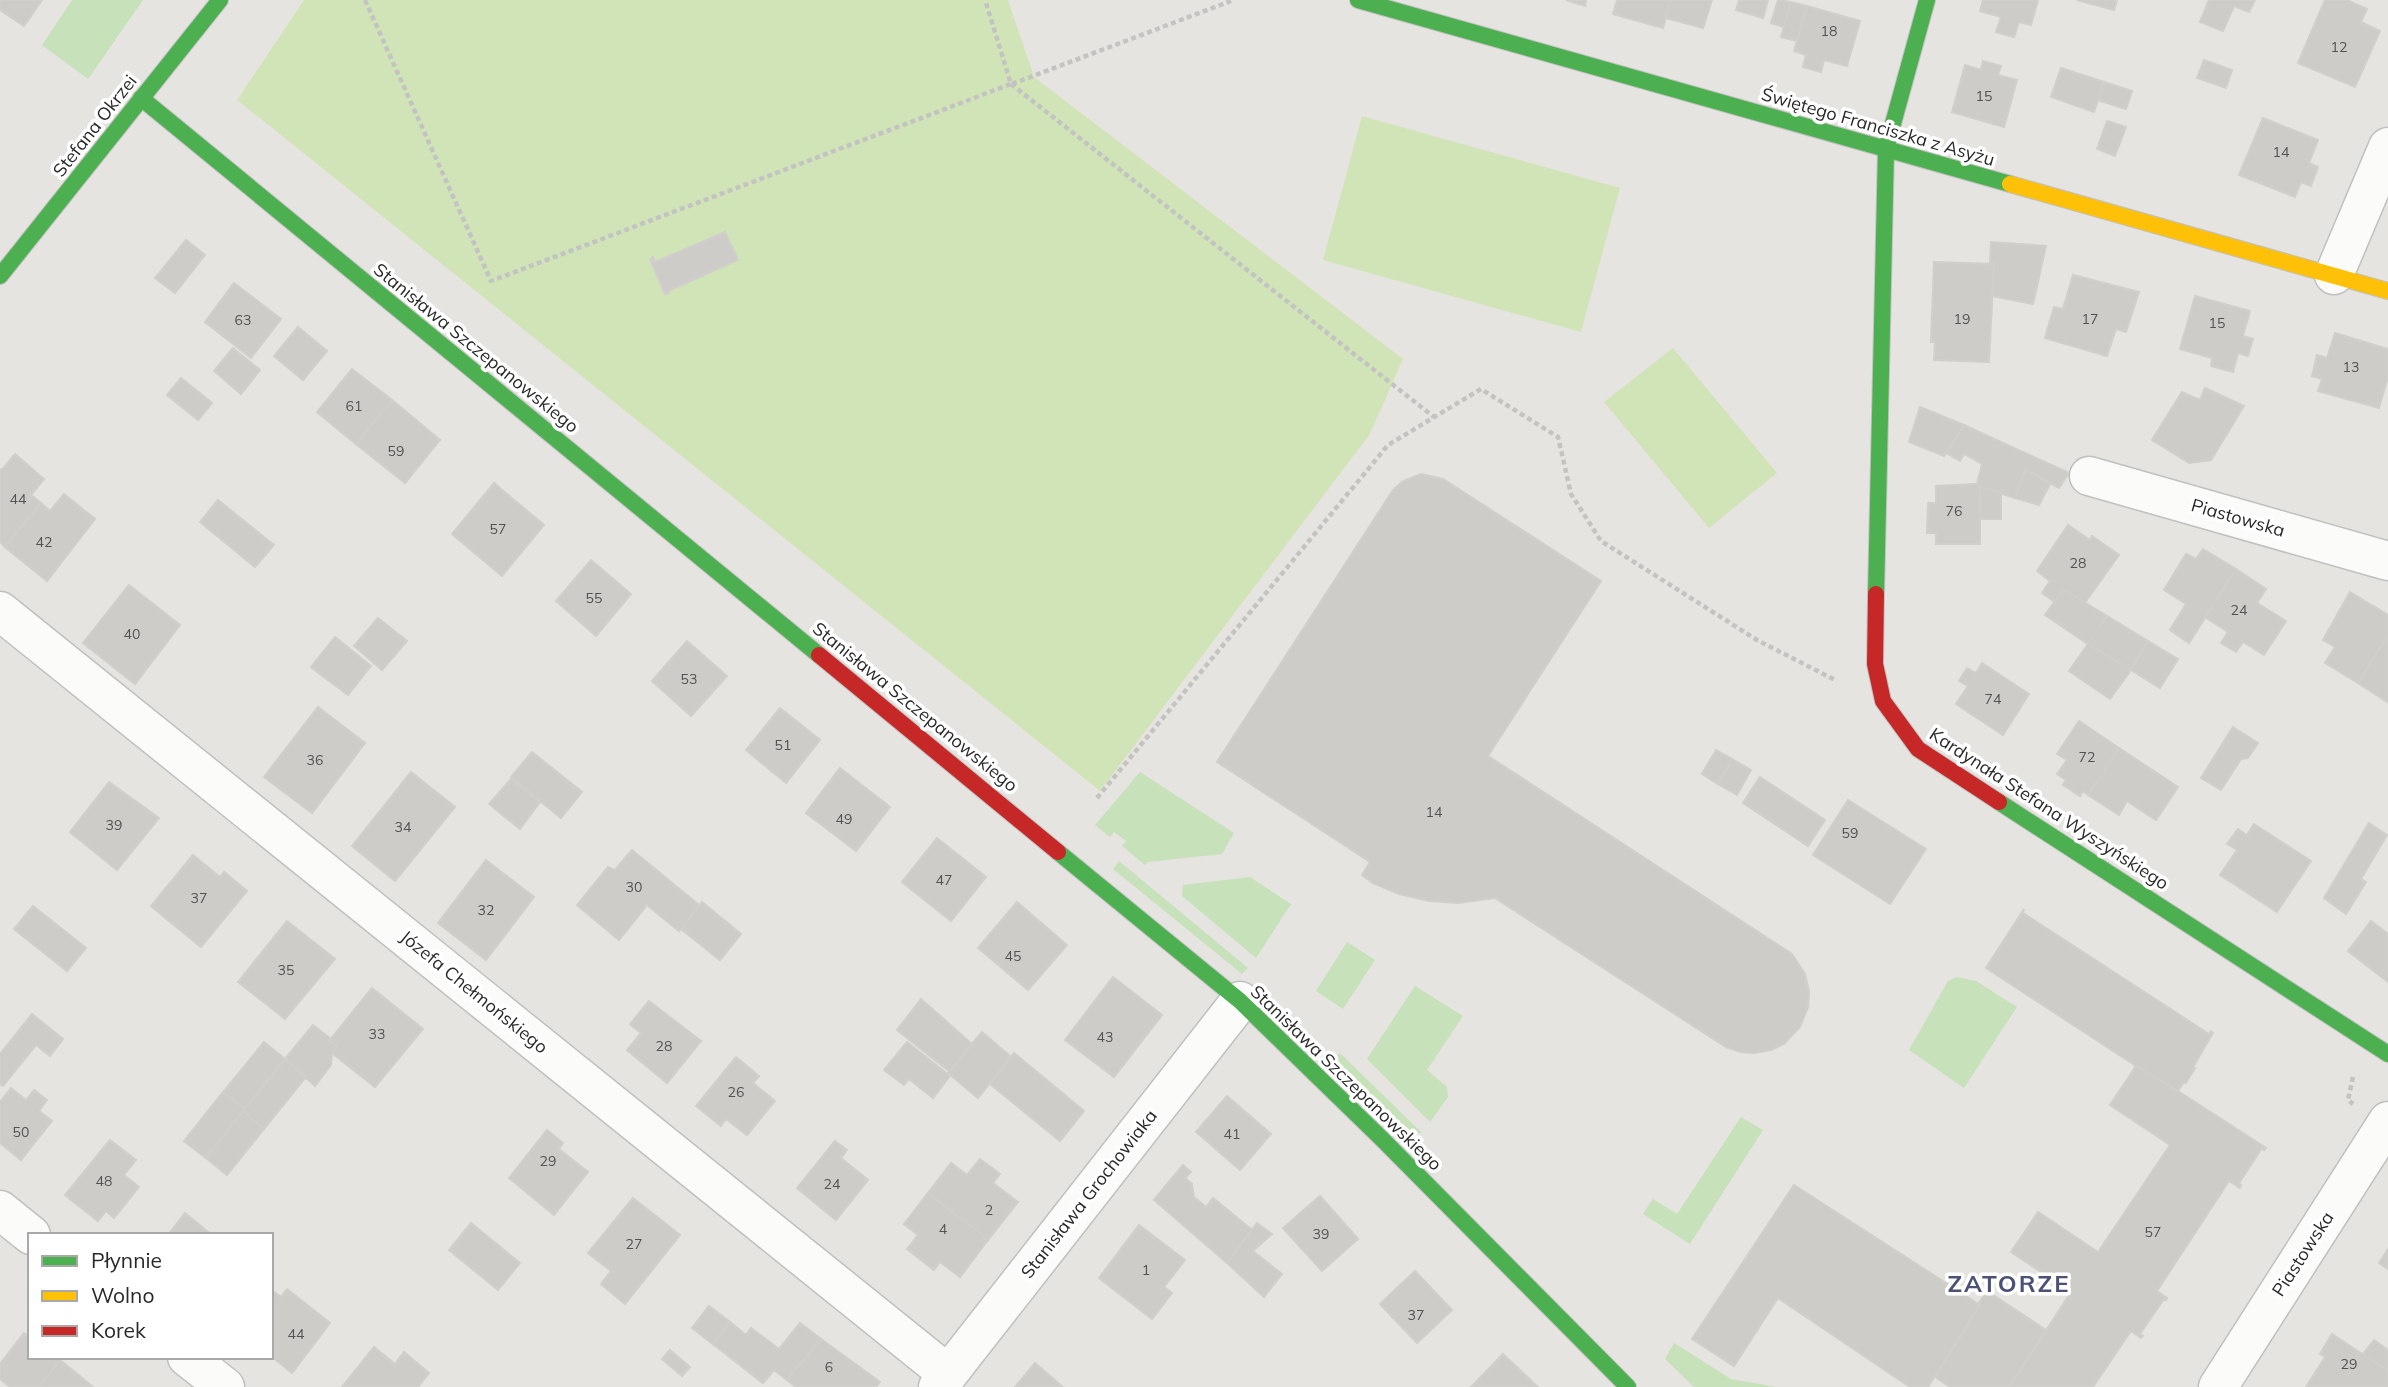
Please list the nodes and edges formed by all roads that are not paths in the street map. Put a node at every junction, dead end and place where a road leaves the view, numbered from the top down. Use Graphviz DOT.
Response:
graph roads {
  1 [pos="220,0"];
  2 [pos="1358,0"];
  3 [pos="1927,0"];
  4 [pos="141,98"];
  5 [pos="2388,147"];
  6 [pos="1886,149"];
  7 [pos="2334,275"];
  8 [pos="0,276"];
  9 [pos="2388,290"];
  10 [pos="2089,475"];
  11 [pos="2388,561"];
  12 [pos="0,611"];
  13 [pos="1240,1001"];
  14 [pos="2388,1054"];
  15 [pos="2388,1121"];
  16 [pos="0,1210"];
  17 [pos="29,1233"];
  18 [pos="190,1359"];
  19 [pos="943,1380"];
  20 [pos="225,1387"];
  21 [pos="1628,1387"];
  22 [pos="2218,1387"];
  1 -- 4 [label="street, Stefana Okrzei"];
  2 -- 6 [label="street, Świętego Franciszka z Asyżu"];
  3 -- 6 [label="street, Kardynała Stefana Wyszyńskiego"];
  4 -- 8 [label="street, Stefana Okrzei"];
  4 -- 13 [label="street, Stanisława Szczepanowskiego"];
  5 -- 7 [label="street"];
  6 -- 7 [label="street, Świętego Franciszka z Asyżu"];
  6 -- 14 [label="street, Kardynała Stefana Wyszyńskiego"];
  7 -- 9 [label="street, Świętego Franciszka z Asyżu"];
  10 -- 11 [label="street, Piastowska"];
  12 -- 19 [label="street, Józefa Chełmońskiego"];
  13 -- 19 [label="street, Stanisława Grochowiaka"];
  13 -- 21 [label="street, Stanisława Szczepanowskiego"];
  15 -- 22 [label="street, Piastowska"];
  16 -- 17 [label="street"];
  18 -- 20 [label="street"];
}
